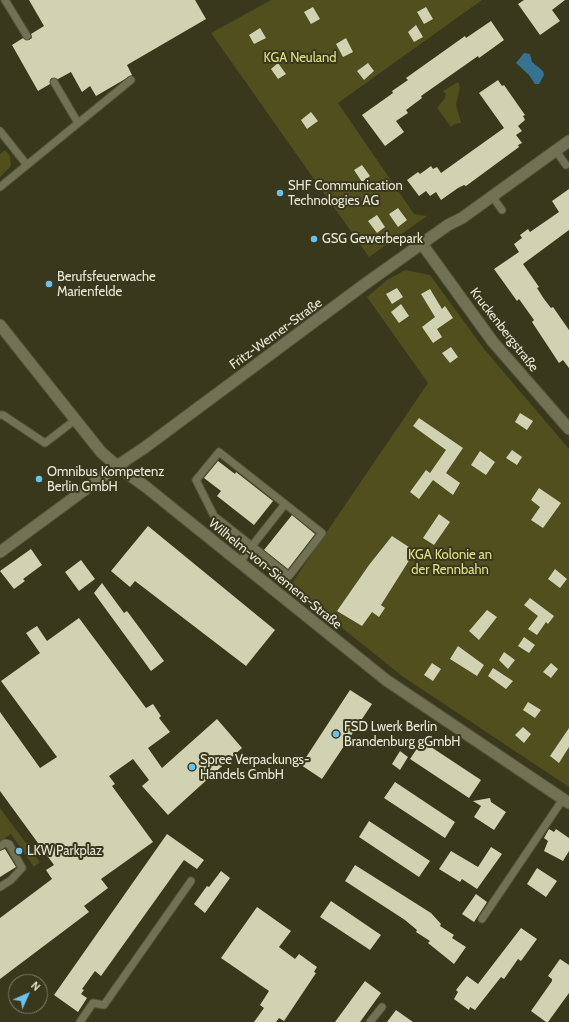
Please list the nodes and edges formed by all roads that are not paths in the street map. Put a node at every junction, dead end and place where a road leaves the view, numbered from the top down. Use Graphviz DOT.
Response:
graph roads {
  1 [pos="5,0"];
  2 [pos="27,36"];
  3 [pos="131,80"];
  4 [pos="54,82"];
  5 [pos="78,123"];
  6 [pos="0,131"];
  7 [pos="569,142"];
  8 [pos="556,151"];
  9 [pos="27,165"];
  10 [pos="566,165"];
  11 [pos="0,187"];
  12 [pos="492,196"];
  13 [pos="502,210"];
  14 [pos="422,244"];
  15 [pos="0,326"];
  16 [pos="0,415"];
  17 [pos="75,420"];
  18 [pos="569,430"];
  19 [pos="117,466"];
  20 [pos="285,504"];
  21 [pos="252,546"];
  22 [pos="0,552"];
  23 [pos="239,563"];
  24 [pos="566,801"];
  25 [pos="0,846"];
  26 [pos="191,881"];
  27 [pos="0,887"];
  28 [pos="482,919"];
  29 [pos="382,1007"];
  30 [pos="80,1022"];
  31 [pos="370,1022"];
  1 -- 2 [label="lane"];
  3 -- 5 [label="lane"];
  4 -- 5 [label="lane"];
  5 -- 9 [label="lane"];
  6 -- 9 [label="lane"];
  7 -- 8 [label="street, Fritz-Werner-Straße"];
  8 -- 10 [label="lane"];
  8 -- 12 [label="street, Fritz-Werner-Straße"];
  9 -- 11 [label="lane"];
  12 -- 13 [label="lane"];
  12 -- 14 [label="street, Fritz-Werner-Straße"];
  14 -- 18 [label="street, Kruckenbergstraße"];
  14 -- 19 [label="street, Fritz-Werner-Straße"];
  15 -- 17 [label="street, Wilhelm-von-Siemens-Straße"];
  16 -- 17 [label="lane"];
  17 -- 19 [label="street, Wilhelm-von-Siemens-Straße"];
  19 -- 22 [label="street, Fritz-Werner-Straße"];
  19 -- 23 [label="street, Wilhelm-von-Siemens-Straße"];
  20 -- 21 [label="lane"];
  20 -- 21 [label="lane"];
  20 -- 21 [label="lane"];
  21 -- 23 [label="lane"];
  23 -- 24 [label="street, Wilhelm-von-Siemens-Straße"];
  24 -- 28 [label="lane"];
  25 -- 27 [label="lane"];
  26 -- 30 [label="lane"];
  29 -- 31 [label="lane"];
}
